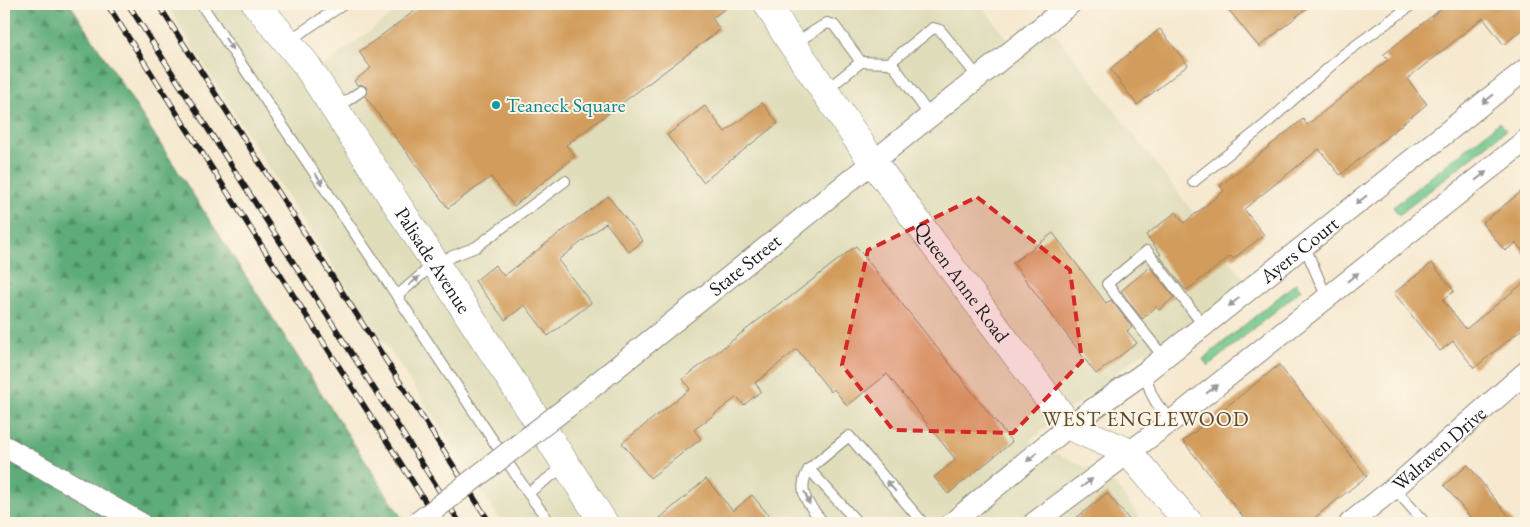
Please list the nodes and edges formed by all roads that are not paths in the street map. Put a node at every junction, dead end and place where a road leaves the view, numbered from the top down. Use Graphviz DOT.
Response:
graph roads {
  1 [pos="202,4"];
  2 [pos="256,4"];
  3 [pos="344,4"];
  4 [pos="1070,4"];
  5 [pos="1413,4"];
  6 [pos="774,6"];
  7 [pos="287,42"];
  8 [pos="793,45"];
  9 [pos="861,62"];
  10 [pos="889,63"];
  11 [pos="1526,69"];
  12 [pos="978,77"];
  13 [pos="361,90"];
  14 [pos="824,91"];
  15 [pos="335,109"];
  16 [pos="930,116"];
  17 [pos="1526,140"];
  18 [pos="873,162"];
  19 [pos="565,180"];
  20 [pos="1192,182"];
  21 [pos="1304,245"];
  22 [pos="435,263"];
  23 [pos="396,296"];
  24 [pos="1327,298"];
  25 [pos="1204,326"];
  26 [pos="1164,358"];
  27 [pos="1147,371"];
  28 [pos="1526,372"];
  29 [pos="1174,419"];
  30 [pos="1069,426"];
  31 [pos="4,446"];
  32 [pos="1128,452"];
  33 [pos="566,465"];
  34 [pos="809,469"];
  35 [pos="1394,488"];
  36 [pos="528,493"];
  37 [pos="140,523"];
  38 [pos="417,523"];
  39 [pos="550,523"];
  40 [pos="604,523"];
  41 [pos="824,523"];
  42 [pos="858,523"];
  43 [pos="923,523"];
  44 [pos="952,523"];
  45 [pos="1034,523"];
  46 [pos="1189,523"];
  47 [pos="1350,523"];
  48 [pos="1426,523"];
  1 -- 23 [label="lane, one-way"];
  2 -- 7 [label="street, Palisade Avenue"];
  3 -- 7 [label="lane"];
  4 -- 12 [label="street, State Street"];
  5 -- 20 [label="lane"];
  6 -- 8 [label="street, Queen Anne Road"];
  7 -- 15 [label="street, Palisade Avenue"];
  8 -- 9 [label="lane"];
  8 -- 14 [label="street, Queen Anne Road"];
  9 -- 10 [label="lane"];
  9 -- 14 [label="lane"];
  10 -- 12 [label="lane"];
  10 -- 16 [label="lane"];
  11 -- 21 [label="street, Ayers Court, one-way"];
  12 -- 16 [label="street, State Street"];
  13 -- 15 [label="lane"];
  14 -- 18 [label="street, Queen Anne Road"];
  15 -- 22 [label="street, Palisade Avenue"];
  16 -- 18 [label="street, State Street"];
  24 -- 17 [label="street, one-way"];
  18 -- 30 [label="street, Queen Anne Road"];
  18 -- 38 [label="street, State Street, bridge"];
  19 -- 22 [label="lane"];
  21 -- 24 [label="lane"];
  21 -- 25 [label="street, Ayers Court, one-way"];
  23 -- 22 [label="lane, one-way"];
  22 -- 33 [label="street, Palisade Avenue"];
  23 -- 36 [label="lane"];
  29 -- 24 [label="street, one-way"];
  25 -- 26 [label="street, Ayers Court"];
  25 -- 26 [label="lane"];
  26 -- 27 [label="street, Ayers Court"];
  27 -- 29 [label="lane"];
  27 -- 30 [label="street, Ayers Court"];
  28 -- 35 [label="street, Walraven Drive"];
  29 -- 32 [label="street"];
  30 -- 32 [label="street, Queen Anne Road"];
  30 -- 44 [label="street, Ayers Court, one-way"];
  31 -- 37 [label="street"];
  45 -- 32 [label="street, one-way"];
  32 -- 46 [label="street, Queen Anne Road"];
  33 -- 36 [label="lane"];
  33 -- 40 [label="street, Palisade Avenue"];
  34 -- 41 [label="lane, one-way"];
  34 -- 42 [label="lane"];
  43 -- 34 [label="lane, one-way"];
  35 -- 47 [label="street, Walraven Drive"];
  35 -- 48 [label="lane"];
  36 -- 39 [label="lane"];
}
